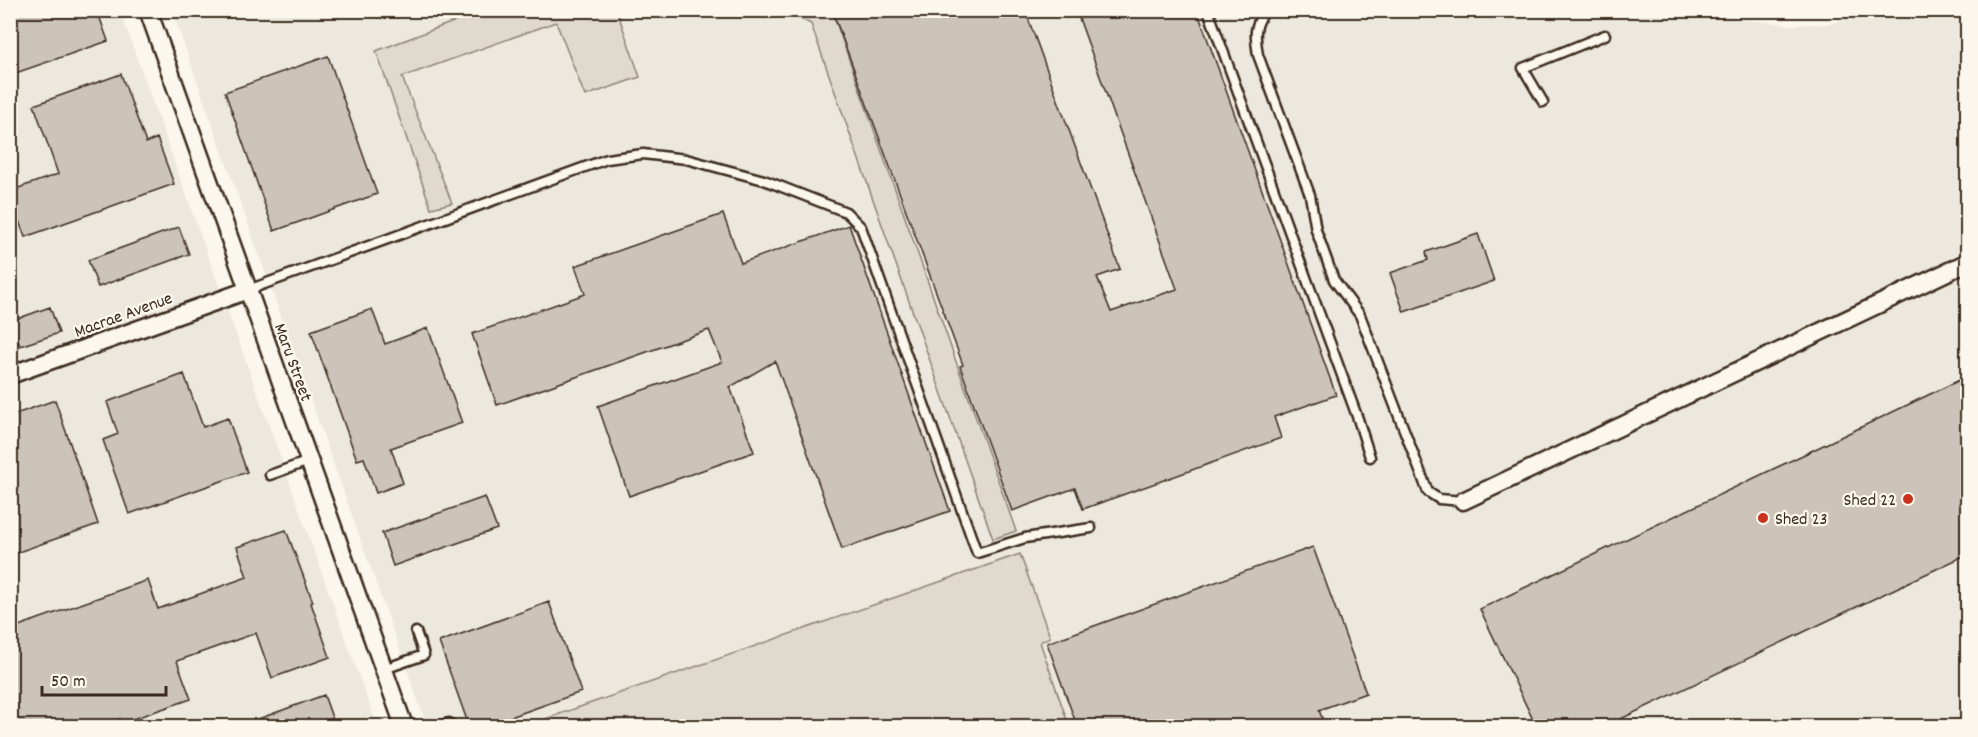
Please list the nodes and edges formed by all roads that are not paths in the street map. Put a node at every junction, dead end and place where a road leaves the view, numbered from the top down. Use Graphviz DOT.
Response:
graph roads {
  1 [pos="148,10"];
  2 [pos="1209,10"];
  3 [pos="1266,10"];
  4 [pos="1605,35"];
  5 [pos="1543,102"];
  6 [pos="1968,262"];
  7 [pos="248,290"];
  8 [pos="10,375"];
  9 [pos="1370,457"];
  10 [pos="309,461"];
  11 [pos="270,475"];
  12 [pos="1463,501"];
  13 [pos="1091,528"];
  14 [pos="416,632"];
  15 [pos="384,669"];
  16 [pos="449,723"];
  17 [pos="404,726"];
  18 [pos="439,726"];
  1 -- 7 [label="street, Maru Street"];
  2 -- 9 [label="lane"];
  3 -- 12 [label="lane"];
  4 -- 5 [label="lane"];
  6 -- 12 [label="street"];
  7 -- 8 [label="street, Macrae Avenue"];
  7 -- 10 [label="street, Maru Street"];
  7 -- 13 [label="lane"];
  10 -- 11 [label="lane"];
  10 -- 15 [label="street, Maru Street"];
  14 -- 15 [label="lane"];
  15 -- 17 [label="street, Maru Street"];
  16 -- 18 [label="lane"];
}
